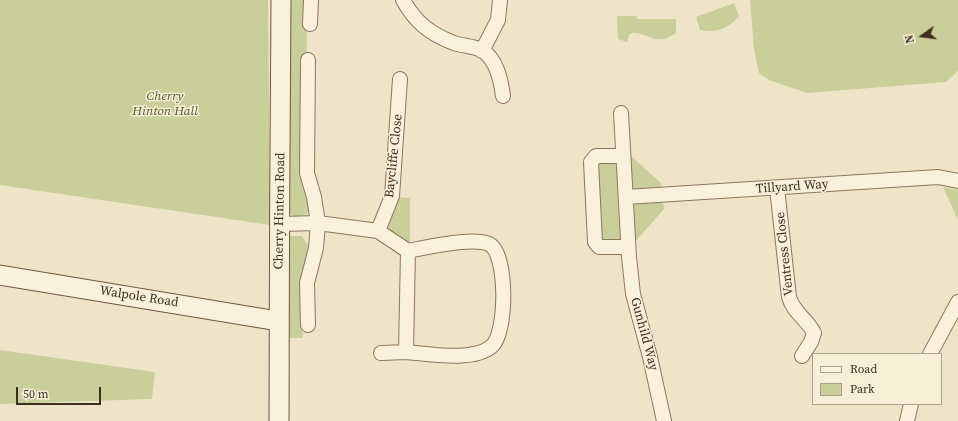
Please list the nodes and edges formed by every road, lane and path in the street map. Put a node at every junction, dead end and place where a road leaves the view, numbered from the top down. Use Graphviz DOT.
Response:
graph roads {
  1 [pos="281,0"];
  2 [pos="311,0"];
  3 [pos="403,0"];
  4 [pos="500,0"];
  5 [pos="310,24"];
  6 [pos="482,51"];
  7 [pos="308,60"];
  8 [pos="400,79"];
  9 [pos="503,96"];
  10 [pos="621,112"];
  11 [pos="623,156"];
  12 [pos="958,181"];
  13 [pos="778,188"];
  14 [pos="626,197"];
  15 [pos="281,224"];
  16 [pos="318,224"];
  17 [pos="378,231"];
  18 [pos="628,246"];
  19 [pos="408,251"];
  20 [pos="0,275"];
  21 [pos="958,302"];
  22 [pos="278,321"];
  23 [pos="308,325"];
  24 [pos="406,352"];
  25 [pos="381,353"];
  26 [pos="931,353"];
  27 [pos="802,356"];
  28 [pos="911,405"];
  29 [pos="279,421"];
  30 [pos="664,421"];
  31 [pos="907,421"];
  1 -- 15 [label="street, Cherry Hinton Road"];
  2 -- 5 [label="street"];
  3 -- 6 [label="street"];
  4 -- 6 [label="street"];
  6 -- 9 [label="street"];
  7 -- 16 [label="street, Cherry Hinton Road"];
  8 -- 17 [label="street, Baycliffe Close"];
  10 -- 11 [label="street, Gunhild Way"];
  11 -- 14 [label="street, Gunhild Way"];
  11 -- 18 [label="street"];
  12 -- 13 [label="street, Tillyard Way"];
  13 -- 14 [label="street, Tillyard Way"];
  13 -- 27 [label="street, Ventress Close"];
  14 -- 18 [label="street, Gunhild Way"];
  15 -- 16 [label="street"];
  15 -- 22 [label="street, Cherry Hinton Road"];
  16 -- 17 [label="street"];
  16 -- 23 [label="street, Cherry Hinton Road"];
  17 -- 19 [label="street"];
  18 -- 30 [label="street, Gunhild Way"];
  19 -- 24 [label="street"];
  19 -- 24 [label="street"];
  20 -- 22 [label="street, Walpole Road"];
  21 -- 26 [label="street"];
  22 -- 29 [label="street, Cherry Hinton Road"];
  24 -- 25 [label="street"];
  28 -- 31 [label="street"];
}
